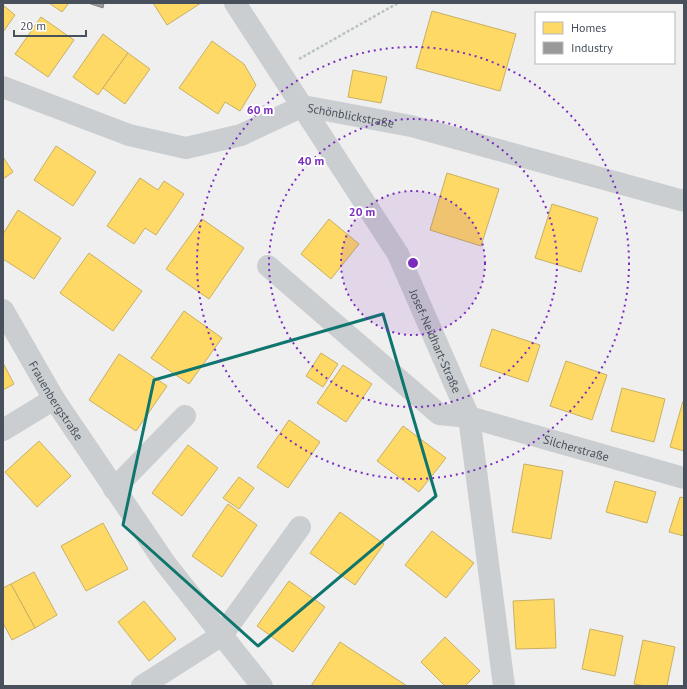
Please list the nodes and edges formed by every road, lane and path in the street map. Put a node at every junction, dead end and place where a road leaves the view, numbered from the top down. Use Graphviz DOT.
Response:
graph roads {
  1 [pos="235,3"];
  2 [pos="398,3"];
  3 [pos="279,70"];
  4 [pos="3,87"];
  5 [pos="303,106"];
  6 [pos="684,200"];
  7 [pos="268,266"];
  8 [pos="3,310"];
  9 [pos="54,399"];
  10 [pos="185,416"];
  11 [pos="469,417"];
  12 [pos="3,430"];
  13 [pos="684,478"];
  14 [pos="114,489"];
  15 [pos="300,527"];
  16 [pos="222,635"];
  17 [pos="142,686"];
  18 [pos="262,686"];
  19 [pos="504,686"];
  1 -- 3 [label="street, Josef-Neidhart-Straße"];
  2 -- 3 [label="path"];
  3 -- 5 [label="street, Josef-Neidhart-Straße"];
  4 -- 5 [label="street, Schönblickstraße"];
  5 -- 6 [label="street, Schönblickstraße"];
  5 -- 11 [label="street, Josef-Neidhart-Straße"];
  7 -- 11 [label="street"];
  8 -- 9 [label="street, Frauenbergstraße"];
  9 -- 12 [label="street"];
  9 -- 14 [label="street, Frauenbergstraße"];
  10 -- 14 [label="street"];
  11 -- 13 [label="street, Silcherstraße"];
  11 -- 19 [label="street, Josef-Neidhart-Straße"];
  14 -- 16 [label="street, Frauenbergstraße"];
  15 -- 16 [label="street"];
  16 -- 17 [label="street"];
  16 -- 18 [label="street, Frauenbergstraße"];
}
